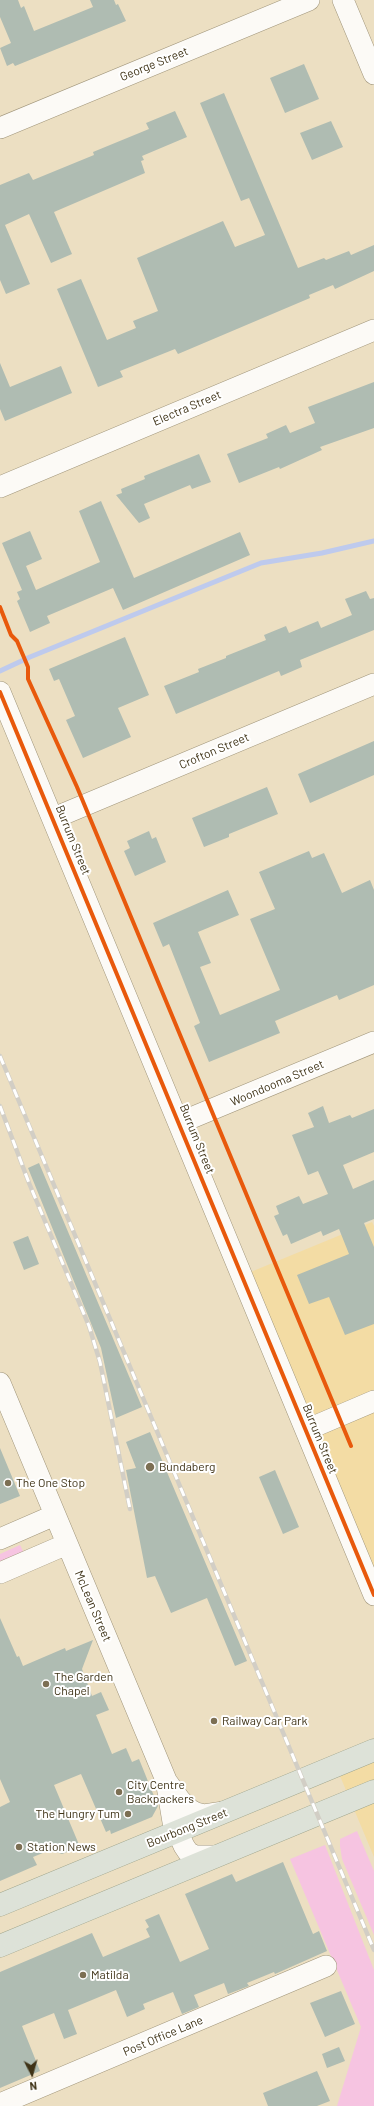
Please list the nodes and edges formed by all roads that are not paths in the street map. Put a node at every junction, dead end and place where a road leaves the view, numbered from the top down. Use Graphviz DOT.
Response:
graph roads {
  1 [pos="309,0"];
  2 [pos="343,0"];
  3 [pos="374,74"];
  4 [pos="0,128"];
  5 [pos="374,330"];
  6 [pos="0,487"];
  7 [pos="374,684"];
  8 [pos="0,692"];
  9 [pos="54,818"];
  10 [pos="374,1042"];
  11 [pos="179,1123"];
  12 [pos="0,1383"];
  13 [pos="374,1401"];
  14 [pos="306,1430"];
  15 [pos="55,1515"];
  16 [pos="0,1538"];
  17 [pos="67,1544"];
  18 [pos="0,1572"];
  19 [pos="374,1595"];
  20 [pos="374,1750"];
  21 [pos="166,1780"];
  22 [pos="374,1791"];
  23 [pos="226,1811"];
  24 [pos="177,1831"];
  25 [pos="215,1856"];
  26 [pos="0,1905"];
  27 [pos="0,1946"];
  28 [pos="326,1966"];
  29 [pos="0,2104"];
  1 -- 4 [label="street, George Street"];
  2 -- 3 [label="street"];
  5 -- 6 [label="street, Electra Street"];
  7 -- 9 [label="street, Crofton Street"];
  8 -- 9 [label="street, Burrum Street"];
  9 -- 11 [label="street, Burrum Street"];
  10 -- 11 [label="street, Woondooma Street"];
  11 -- 14 [label="street, Burrum Street"];
  12 -- 15 [label="street, McLean Street"];
  13 -- 14 [label="street"];
  14 -- 19 [label="street, Burrum Street"];
  15 -- 16 [label="street"];
  15 -- 17 [label="street, McLean Street"];
  17 -- 18 [label="street"];
  17 -- 21 [label="street, McLean Street"];
  20 -- 23 [label="main road, Bourbong Street"];
  21 -- 23 [label="street"];
  21 -- 24 [label="street, McLean Street"];
  22 -- 25 [label="main road"];
  23 -- 24 [label="main road, Bourbong Street"];
  24 -- 25 [label="street, McLean Street"];
  24 -- 26 [label="main road, Bourbong Street"];
  25 -- 27 [label="main road"];
  28 -- 29 [label="street, Post Office Lane"];
}
